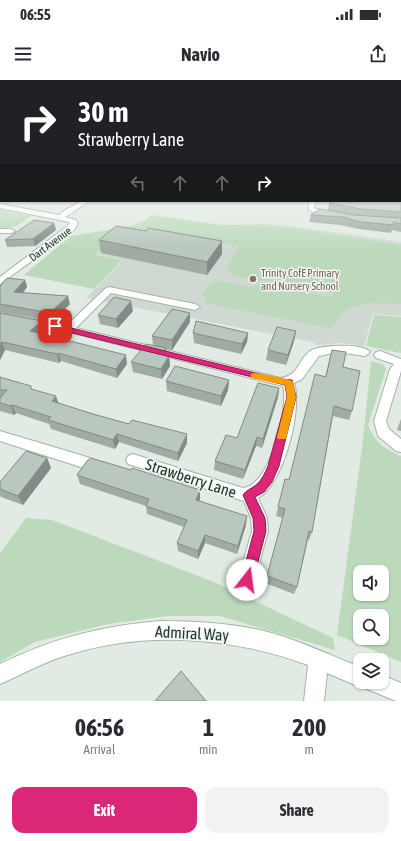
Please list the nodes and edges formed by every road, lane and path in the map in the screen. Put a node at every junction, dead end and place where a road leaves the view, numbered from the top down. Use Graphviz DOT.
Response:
graph roads {
  1 [pos="85,202"];
  2 [pos="312,202"];
  3 [pos="0,206"];
  4 [pos="338,216"];
  5 [pos="61,217"];
  6 [pos="0,231"];
  7 [pos="11,231"];
  8 [pos="0,281"];
  9 [pos="195,306"];
  10 [pos="0,316"];
  11 [pos="69,329"];
  12 [pos="365,352"];
  13 [pos="380,355"];
  14 [pos="401,363"];
  15 [pos="288,382"];
  16 [pos="0,436"];
  17 [pos="401,447"];
  18 [pos="132,460"];
  19 [pos="87,463"];
  20 [pos="249,495"];
  21 [pos="247,580"];
  22 [pos="318,660"];
  23 [pos="0,674"];
  24 [pos="353,674"];
  25 [pos="389,688"];
  26 [pos="401,692"];
  27 [pos="314,701"];
  1 -- 5 [label="street"];
  2 -- 4 [label="street"];
  3 -- 5 [label="street, Dart Avenue"];
  5 -- 8 [label="street, Dart Avenue"];
  6 -- 7 [label="street"];
  9 -- 11 [label="street"];
  10 -- 11 [label="street"];
  11 -- 15 [label="street"];
  12 -- 15 [label="street"];
  13 -- 14 [label="street"];
  14 -- 17 [label="street"];
  15 -- 20 [label="street, Strawberry Lane"];
  16 -- 19 [label="street"];
  18 -- 20 [label="street, Strawberry Lane"];
  20 -- 21 [label="street, Strawberry Lane"];
  22 -- 23 [label="street, Admiral Way"];
  22 -- 24 [label="street, Admiral Way"];
  22 -- 27 [label="street"];
  25 -- 26 [label="street"];
}
